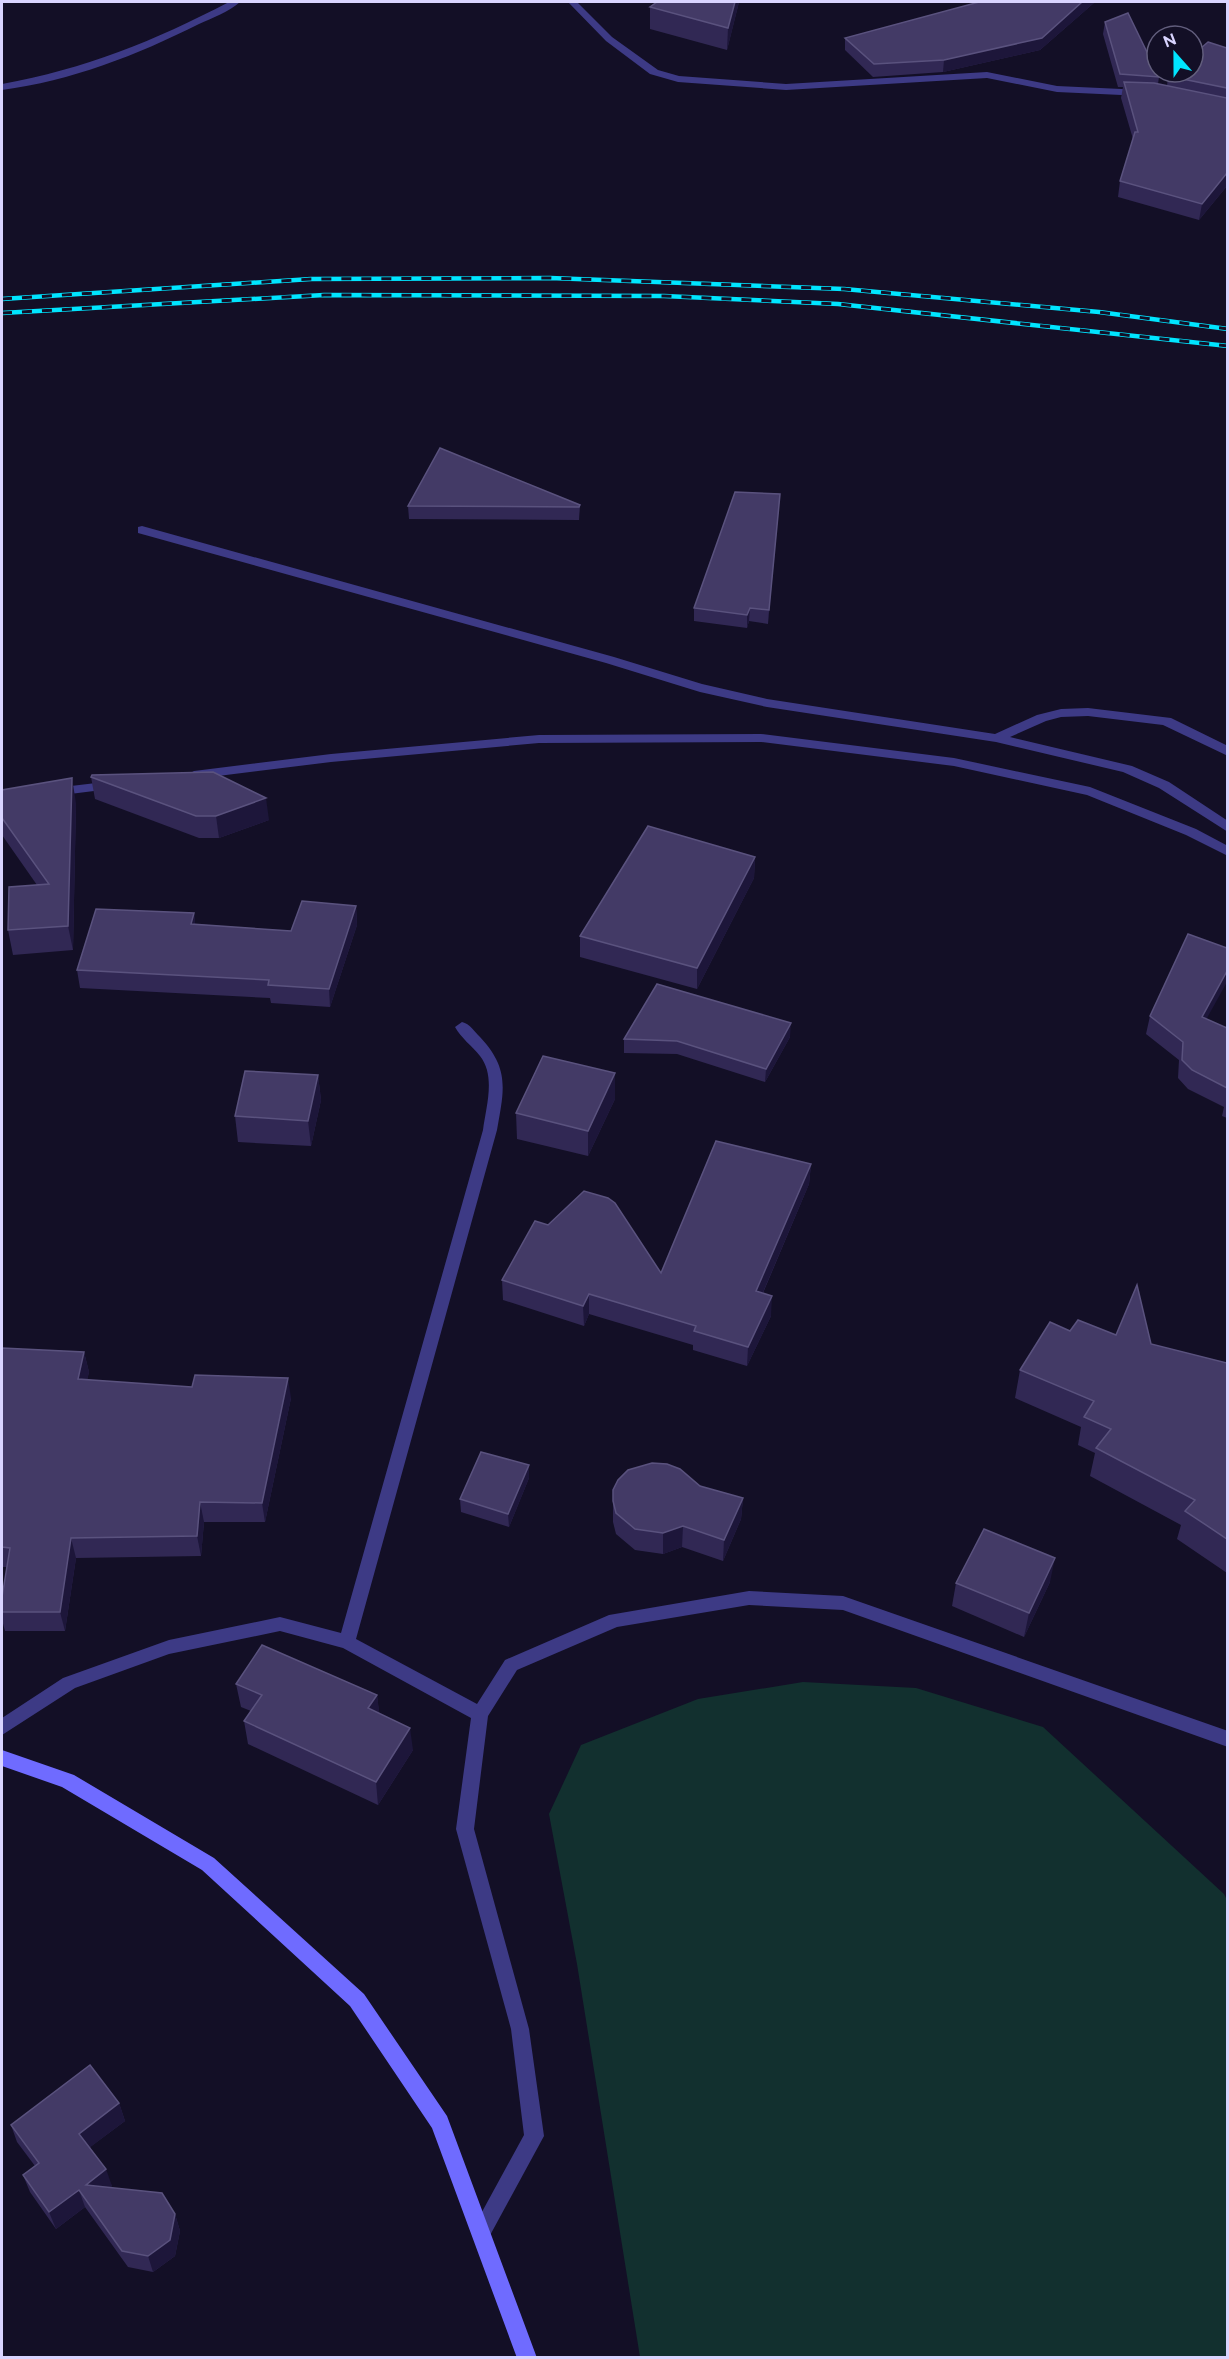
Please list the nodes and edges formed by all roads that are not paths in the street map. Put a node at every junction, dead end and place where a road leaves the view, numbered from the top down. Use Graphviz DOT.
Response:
graph roads {
  1 [pos="235,2"];
  2 [pos="572,2"];
  3 [pos="2,87"];
  4 [pos="1152,94"];
  5 [pos="142,530"];
  6 [pos="996,738"];
  7 [pos="1227,752"];
  8 [pos="179,777"];
  9 [pos="121,784"];
  10 [pos="40,794"];
  11 [pos="1227,828"];
  12 [pos="1227,852"];
  13 [pos="462,1027"];
  14 [pos="347,1642"];
  15 [pos="480,1714"];
  16 [pos="2,1727"];
  17 [pos="1227,1739"];
  18 [pos="2,1758"];
  19 [pos="482,2232"];
  20 [pos="527,2358"];
  1 -- 3 [label="street"];
  2 -- 4 [label="street"];
  5 -- 6 [label="street"];
  6 -- 7 [label="street"];
  6 -- 11 [label="street"];
  8 -- 12 [label="street"];
  9 -- 10 [label="street"];
  13 -- 14 [label="street"];
  14 -- 15 [label="street"];
  14 -- 16 [label="street"];
  15 -- 17 [label="street"];
  15 -- 19 [label="street"];
  18 -- 19 [label="street"];
  19 -- 20 [label="street"];
}
